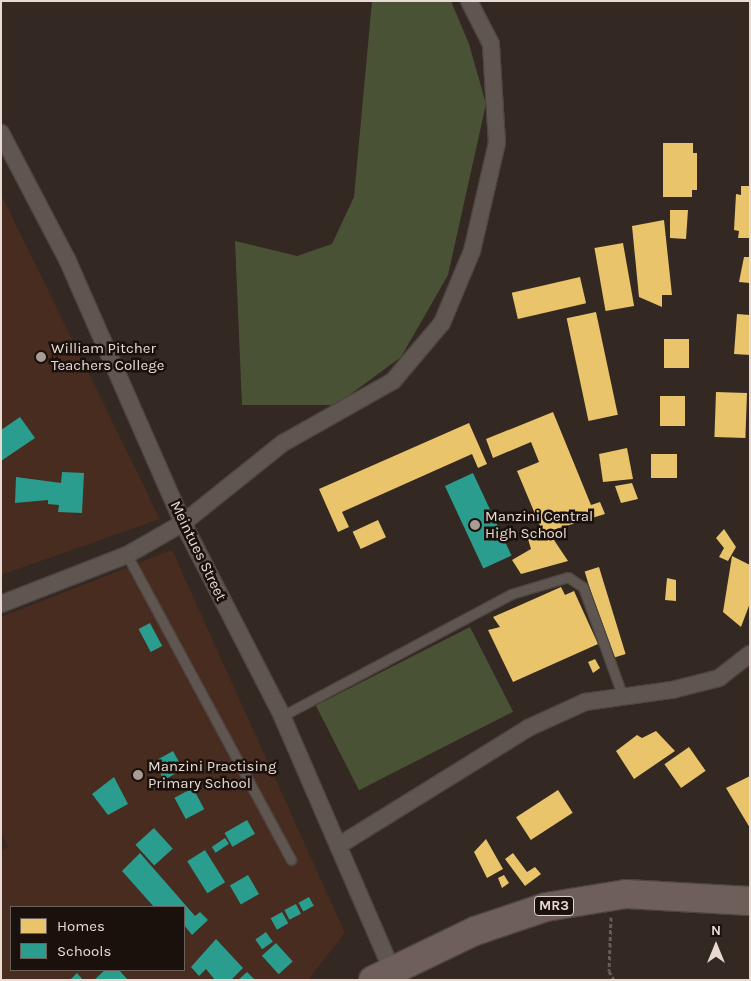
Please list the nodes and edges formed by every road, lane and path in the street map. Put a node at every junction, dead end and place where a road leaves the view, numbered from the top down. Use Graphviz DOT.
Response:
graph roads {
  1 [pos="469,1"];
  2 [pos="1,133"];
  3 [pos="183,523"];
  4 [pos="127,555"];
  5 [pos="1,604"];
  6 [pos="750,654"];
  7 [pos="623,697"];
  8 [pos="282,716"];
  9 [pos="338,846"];
  10 [pos="291,860"];
  11 [pos="750,901"];
  12 [pos="611,912"];
  13 [pos="750,919"];
  14 [pos="390,976"];
  15 [pos="614,980"];
  1 -- 3 [label="street"];
  2 -- 3 [label="street, Meintues Street"];
  3 -- 4 [label="street"];
  3 -- 8 [label="street, Meintues Street"];
  4 -- 5 [label="street"];
  4 -- 10 [label="lane"];
  6 -- 7 [label="street"];
  7 -- 8 [label="lane"];
  7 -- 9 [label="street"];
  8 -- 9 [label="street, Meintues Street"];
  9 -- 14 [label="street, Meintues Street"];
  11 -- 14 [label="highway, MR3"];
  12 -- 13 [label="highway, MR3"];
  12 -- 14 [label="highway, MR3"];
  12 -- 15 [label="path"];
}
